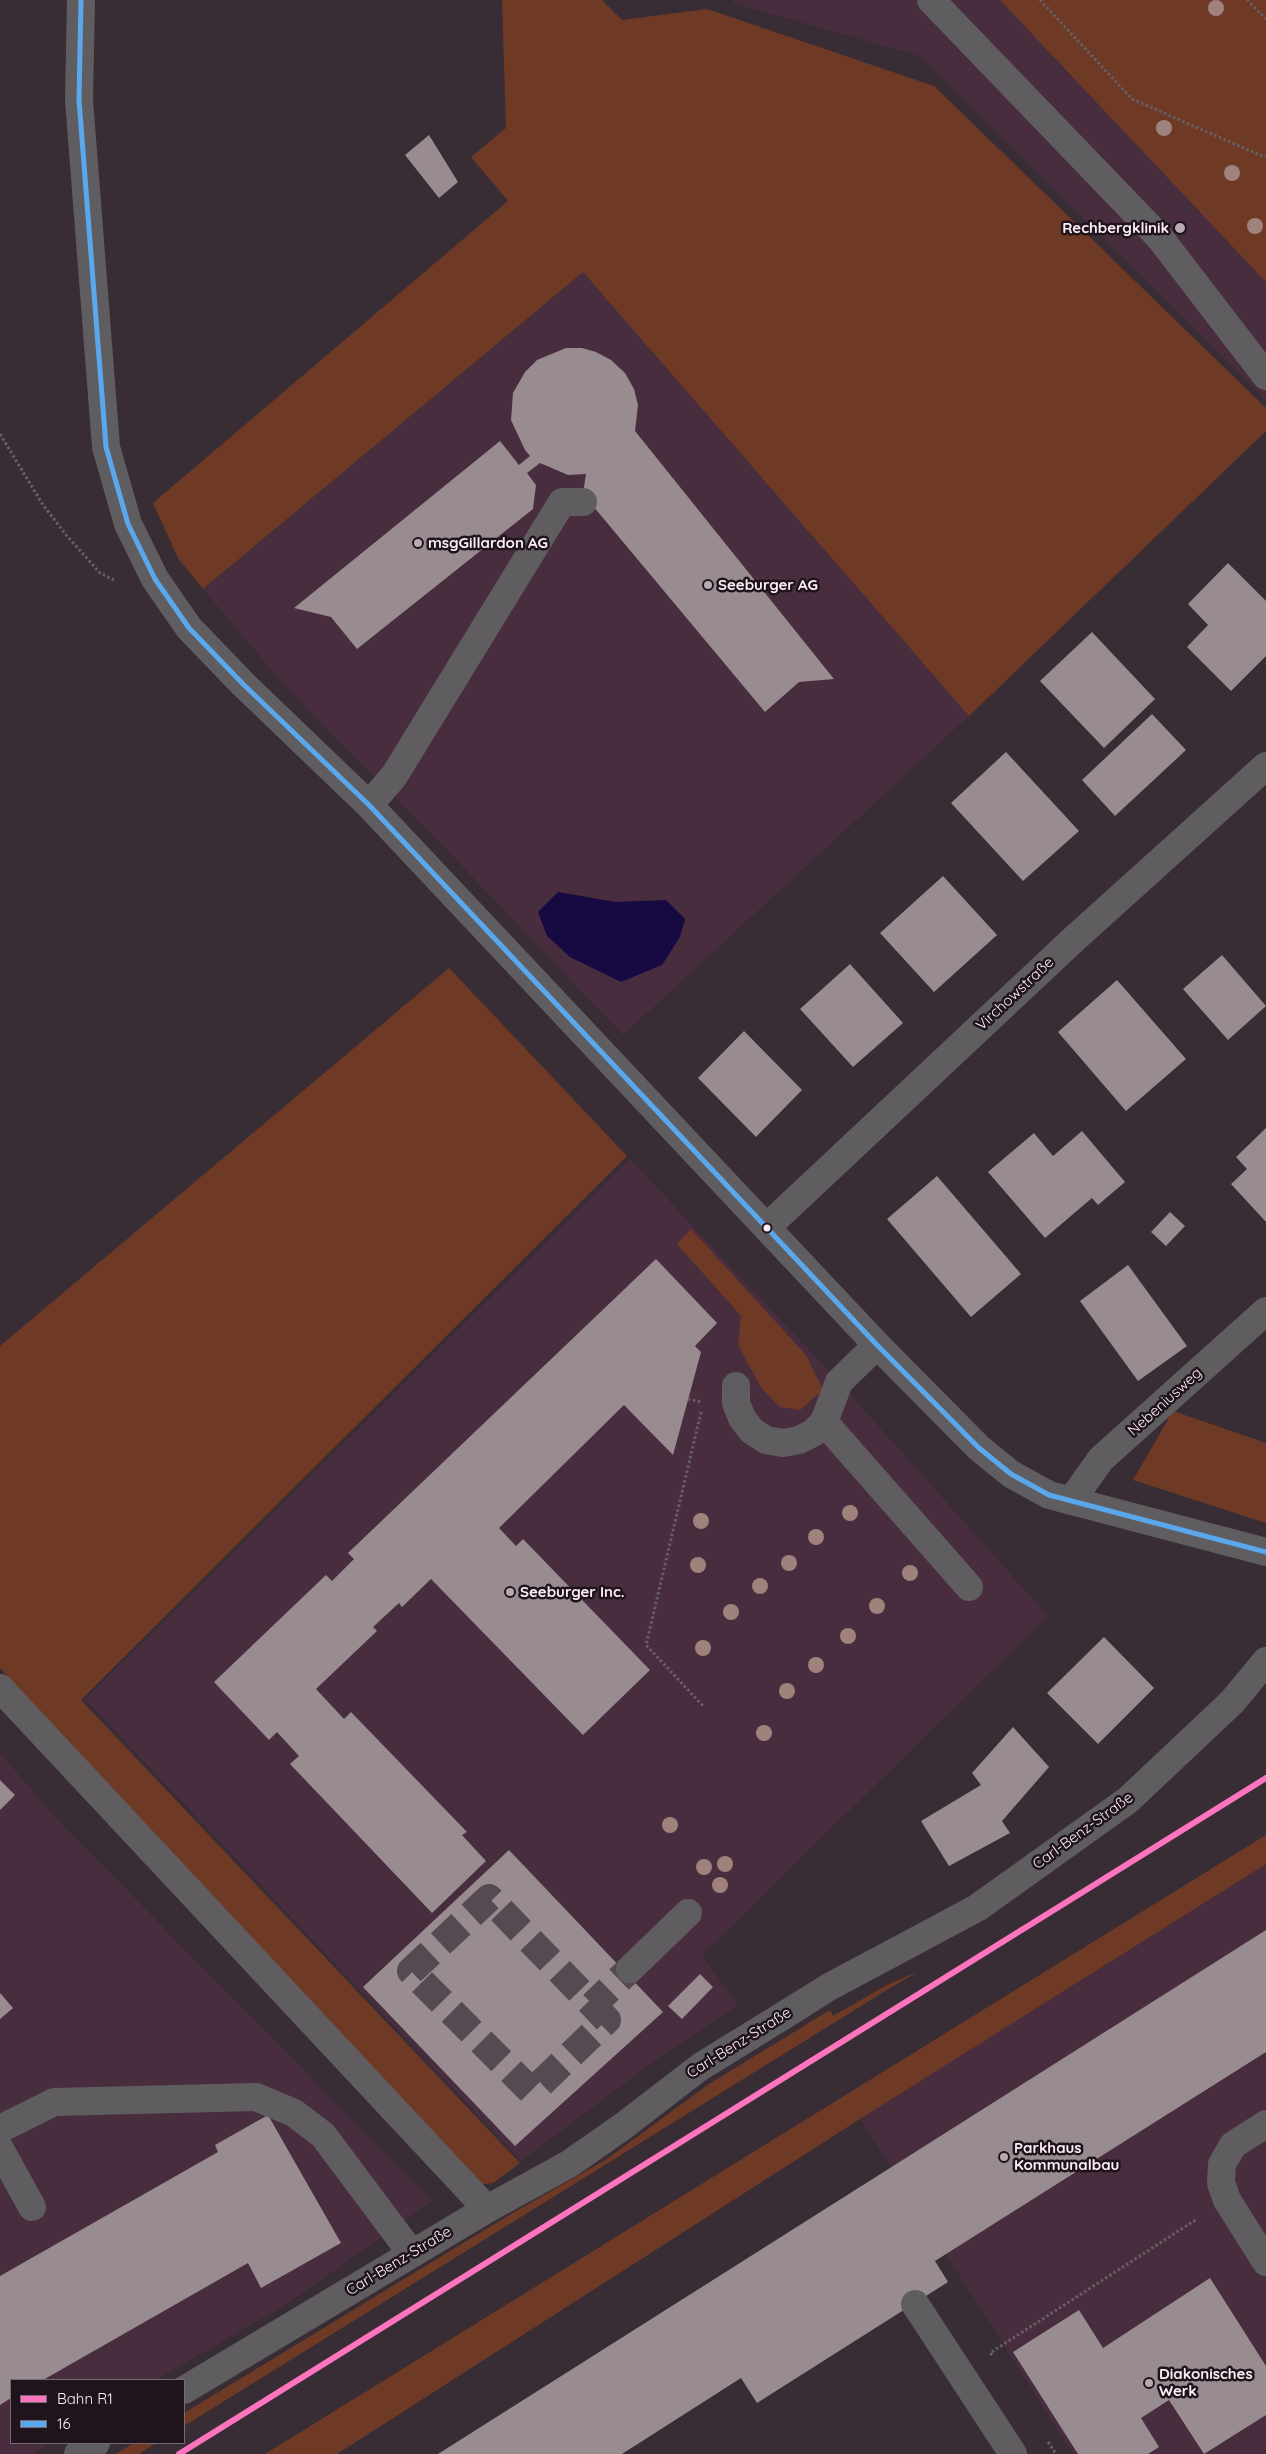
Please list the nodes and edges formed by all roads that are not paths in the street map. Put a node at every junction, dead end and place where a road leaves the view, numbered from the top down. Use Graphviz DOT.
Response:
graph roads {
  1 [pos="81,0"];
  2 [pos="931,0"];
  3 [pos="1266,376"];
  4 [pos="583,502"];
  5 [pos="1266,766"];
  6 [pos="369,805"];
  7 [pos="768,1226"];
  8 [pos="1266,1311"];
  9 [pos="877,1345"];
  10 [pos="736,1386"];
  11 [pos="824,1422"];
  12 [pos="1071,1501"];
  13 [pos="1266,1552"];
  14 [pos="969,1587"];
  15 [pos="1266,1661"];
  16 [pos="0,1688"];
  17 [pos="688,1913"];
  18 [pos="630,1969"];
  19 [pos="1266,2124"];
  20 [pos="0,2129"];
  21 [pos="0,2149"];
  22 [pos="32,2207"];
  23 [pos="487,2209"];
  24 [pos="412,2254"];
  25 [pos="1266,2262"];
  26 [pos="915,2304"];
  27 [pos="185,2389"];
  28 [pos="94,2444"];
  29 [pos="78,2454"];
  30 [pos="1013,2454"];
  1 -- 6 [label="street"];
  2 -- 3 [label="street"];
  4 -- 6 [label="street"];
  5 -- 7 [label="street, Virchowstraße"];
  6 -- 7 [label="street"];
  7 -- 9 [label="street"];
  8 -- 12 [label="street, Nebeniusweg"];
  9 -- 11 [label="street"];
  9 -- 12 [label="street"];
  10 -- 11 [label="street"];
  11 -- 14 [label="street"];
  12 -- 13 [label="street"];
  15 -- 23 [label="street, Carl-Benz-Straße"];
  16 -- 23 [label="street"];
  17 -- 18 [label="street"];
  19 -- 25 [label="street"];
  20 -- 24 [label="street"];
  21 -- 22 [label="street"];
  23 -- 24 [label="street, Carl-Benz-Straße"];
  24 -- 27 [label="street, Carl-Benz-Straße"];
  26 -- 30 [label="street"];
  28 -- 29 [label="street"];
}
